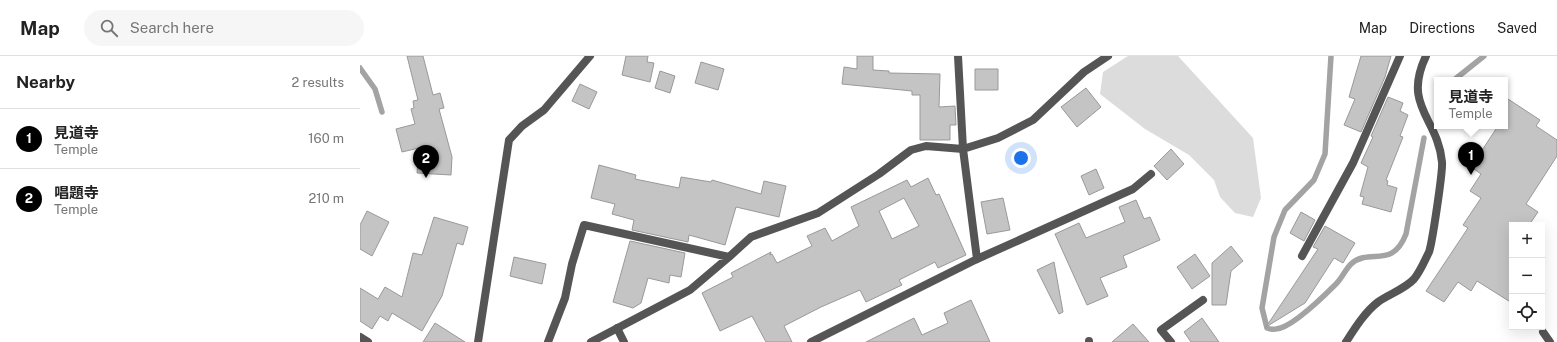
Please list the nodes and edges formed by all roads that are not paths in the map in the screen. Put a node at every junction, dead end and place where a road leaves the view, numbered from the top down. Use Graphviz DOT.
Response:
graph roads {
  1 [pos="590,56"];
  2 [pos="958,56"];
  3 [pos="1108,56"];
  4 [pos="1400,56"];
  5 [pos="1426,56"];
  6 [pos="963,149"];
  7 [pos="1151,174"];
  8 [pos="1302,256"];
  9 [pos="729,257"];
  10 [pos="977,259"];
  11 [pos="1203,300"];
  12 [pos="617,328"];
  13 [pos="1543,332"];
  14 [pos="360,337"];
  15 [pos="368,342"];
  16 [pos="478,342"];
  17 [pos="548,342"];
  18 [pos="591,342"];
  19 [pos="624,342"];
  20 [pos="811,342"];
  21 [pos="1170,342"];
  22 [pos="1346,342"];
  23 [pos="1550,342"];
  1 -- 16 [label="street"];
  2 -- 6 [label="street"];
  3 -- 6 [label="street"];
  4 -- 8 [label="street"];
  5 -- 22 [label="street"];
  6 -- 9 [label="street"];
  6 -- 10 [label="street"];
  7 -- 10 [label="street"];
  9 -- 12 [label="street"];
  9 -- 17 [label="street"];
  10 -- 20 [label="street"];
  11 -- 21 [label="street"];
  12 -- 18 [label="street"];
  12 -- 19 [label="street"];
  13 -- 23 [label="street"];
  14 -- 15 [label="street"];
}
